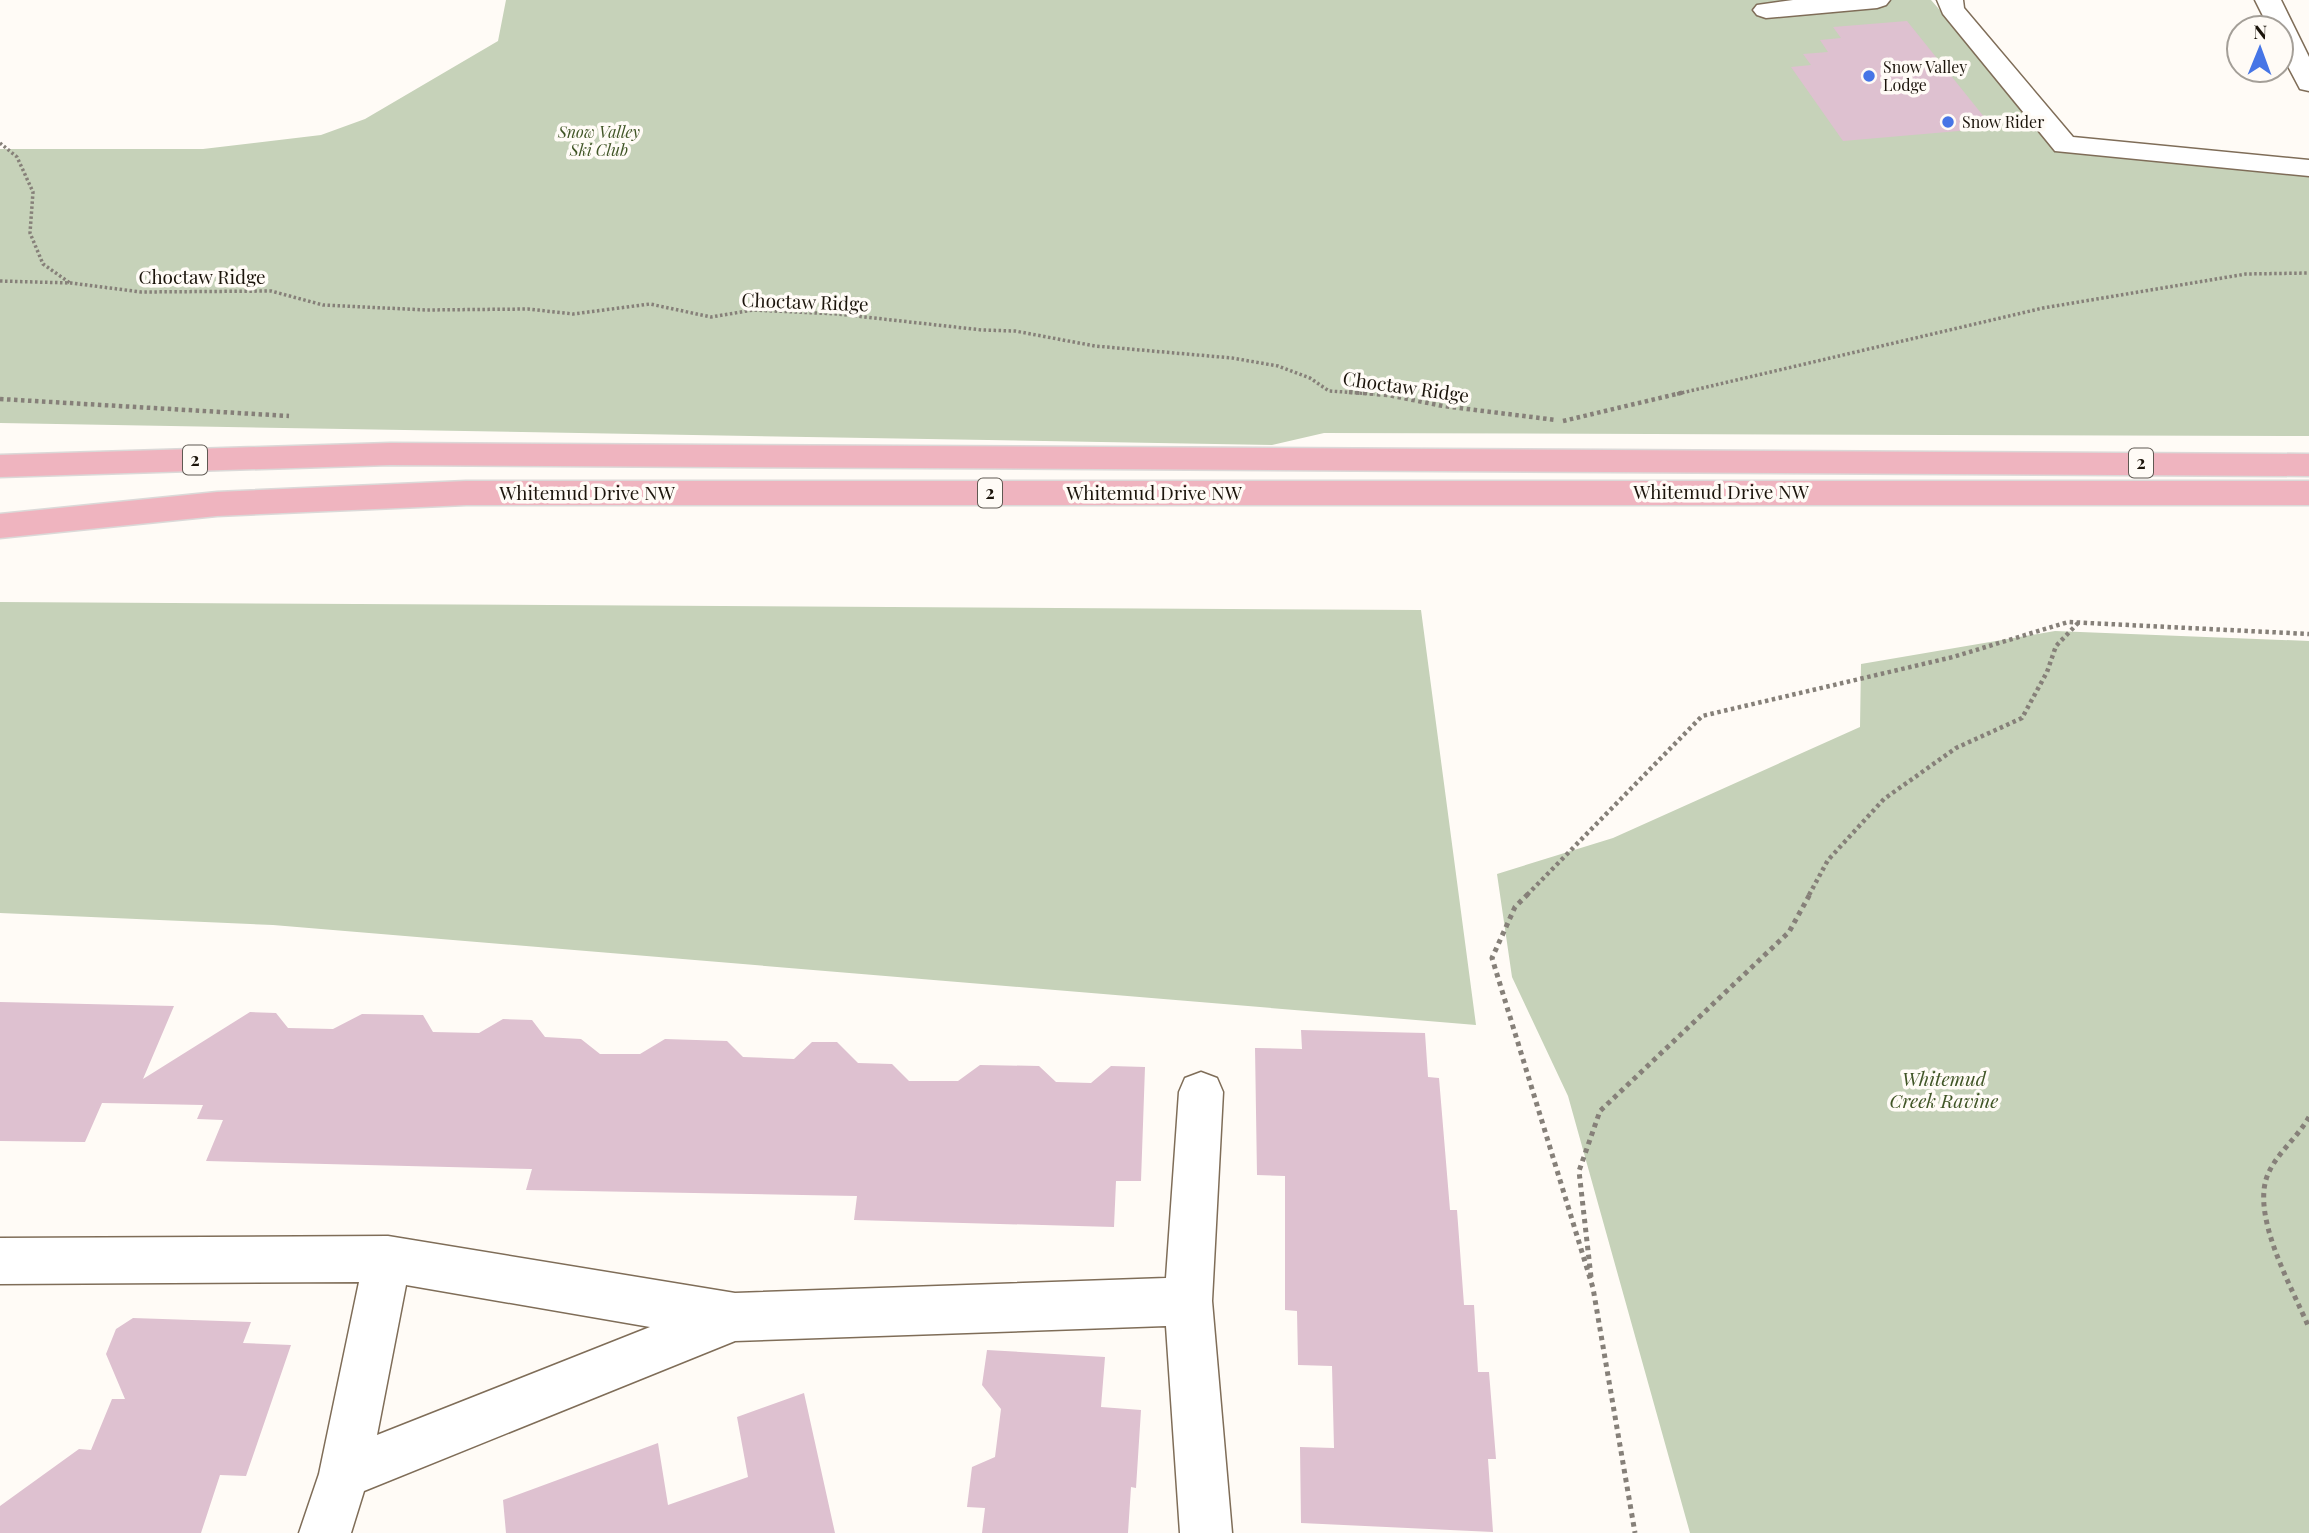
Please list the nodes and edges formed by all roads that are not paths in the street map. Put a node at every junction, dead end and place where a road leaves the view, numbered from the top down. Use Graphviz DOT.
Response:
graph roads {
  1 [pos="1877,0"];
  2 [pos="1950,0"];
  3 [pos="2267,0"];
  4 [pos="1766,10"];
  5 [pos="2309,83"];
  6 [pos="2309,168"];
  7 [pos="2309,464"];
  8 [pos="0,466"];
  9 [pos="1977,477"];
  10 [pos="2309,493"];
  11 [pos="0,526"];
  12 [pos="1201,1092"];
  13 [pos="388,1259"];
  14 [pos="0,1261"];
  15 [pos="1188,1301"];
  16 [pos="735,1317"];
  17 [pos="344,1474"];
  18 [pos="326,1533"];
  19 [pos="1206,1533"];
  1 -- 4 [label="street"];
  2 -- 6 [label="street"];
  3 -- 5 [label="street"];
  7 -- 9 [label="highway, Whitemud Drive NW / 2"];
  8 -- 9 [label="highway, Whitemud Drive NW / 2"];
  9 -- 10 [label="highway, Whitemud Drive NW / 2"];
  9 -- 11 [label="highway, Whitemud Drive NW / 2"];
  12 -- 15 [label="street"];
  13 -- 14 [label="street"];
  13 -- 16 [label="street"];
  13 -- 17 [label="street"];
  15 -- 16 [label="street"];
  15 -- 19 [label="street"];
  16 -- 17 [label="street"];
  17 -- 18 [label="street"];
}
